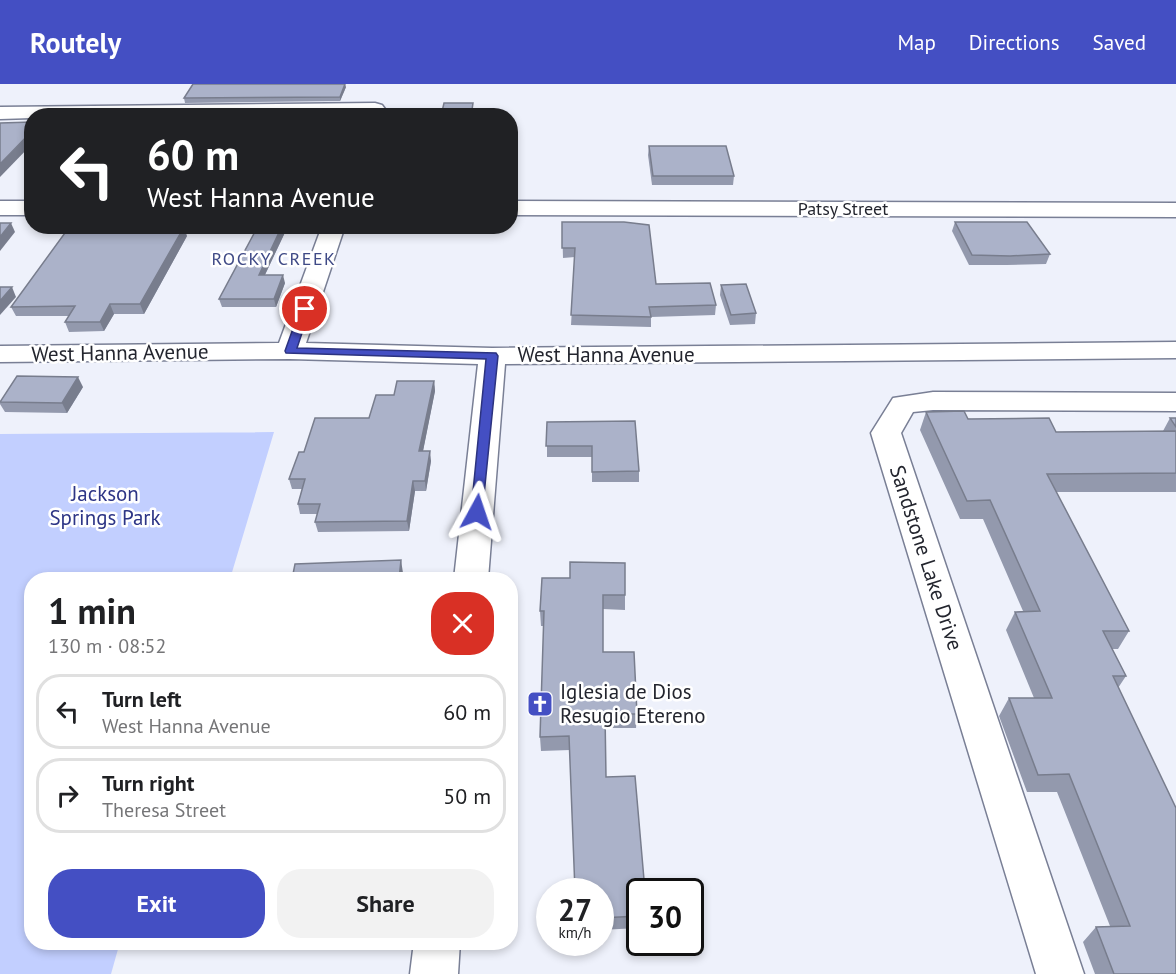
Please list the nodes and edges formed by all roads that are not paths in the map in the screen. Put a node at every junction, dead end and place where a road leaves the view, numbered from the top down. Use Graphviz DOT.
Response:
graph roads {
  1 [pos="377,106"];
  2 [pos="269,108"];
  3 [pos="0,113"];
  4 [pos="24,113"];
  5 [pos="0,208"];
  6 [pos="24,208"];
  7 [pos="518,208"];
  8 [pos="1176,210"];
  9 [pos="331,234"];
  10 [pos="1176,350"];
  11 [pos="290,351"];
  12 [pos="0,354"];
  13 [pos="492,356"];
  14 [pos="1176,402"];
  15 [pos="472,572"];
  16 [pos="436,950"];
  17 [pos="434,974"];
  18 [pos="1060,974"];
  1 -- 2 [label="street"];
  3 -- 4 [label="street"];
  5 -- 6 [label="street"];
  7 -- 8 [label="street, Patsy Street"];
  9 -- 11 [label="street"];
  10 -- 13 [label="street, West Hanna Avenue"];
  11 -- 12 [label="street, West Hanna Avenue"];
  11 -- 13 [label="street, West Hanna Avenue"];
  13 -- 15 [label="street"];
  14 -- 18 [label="street, Sandstone Lake Drive"];
  16 -- 17 [label="street"];
}
